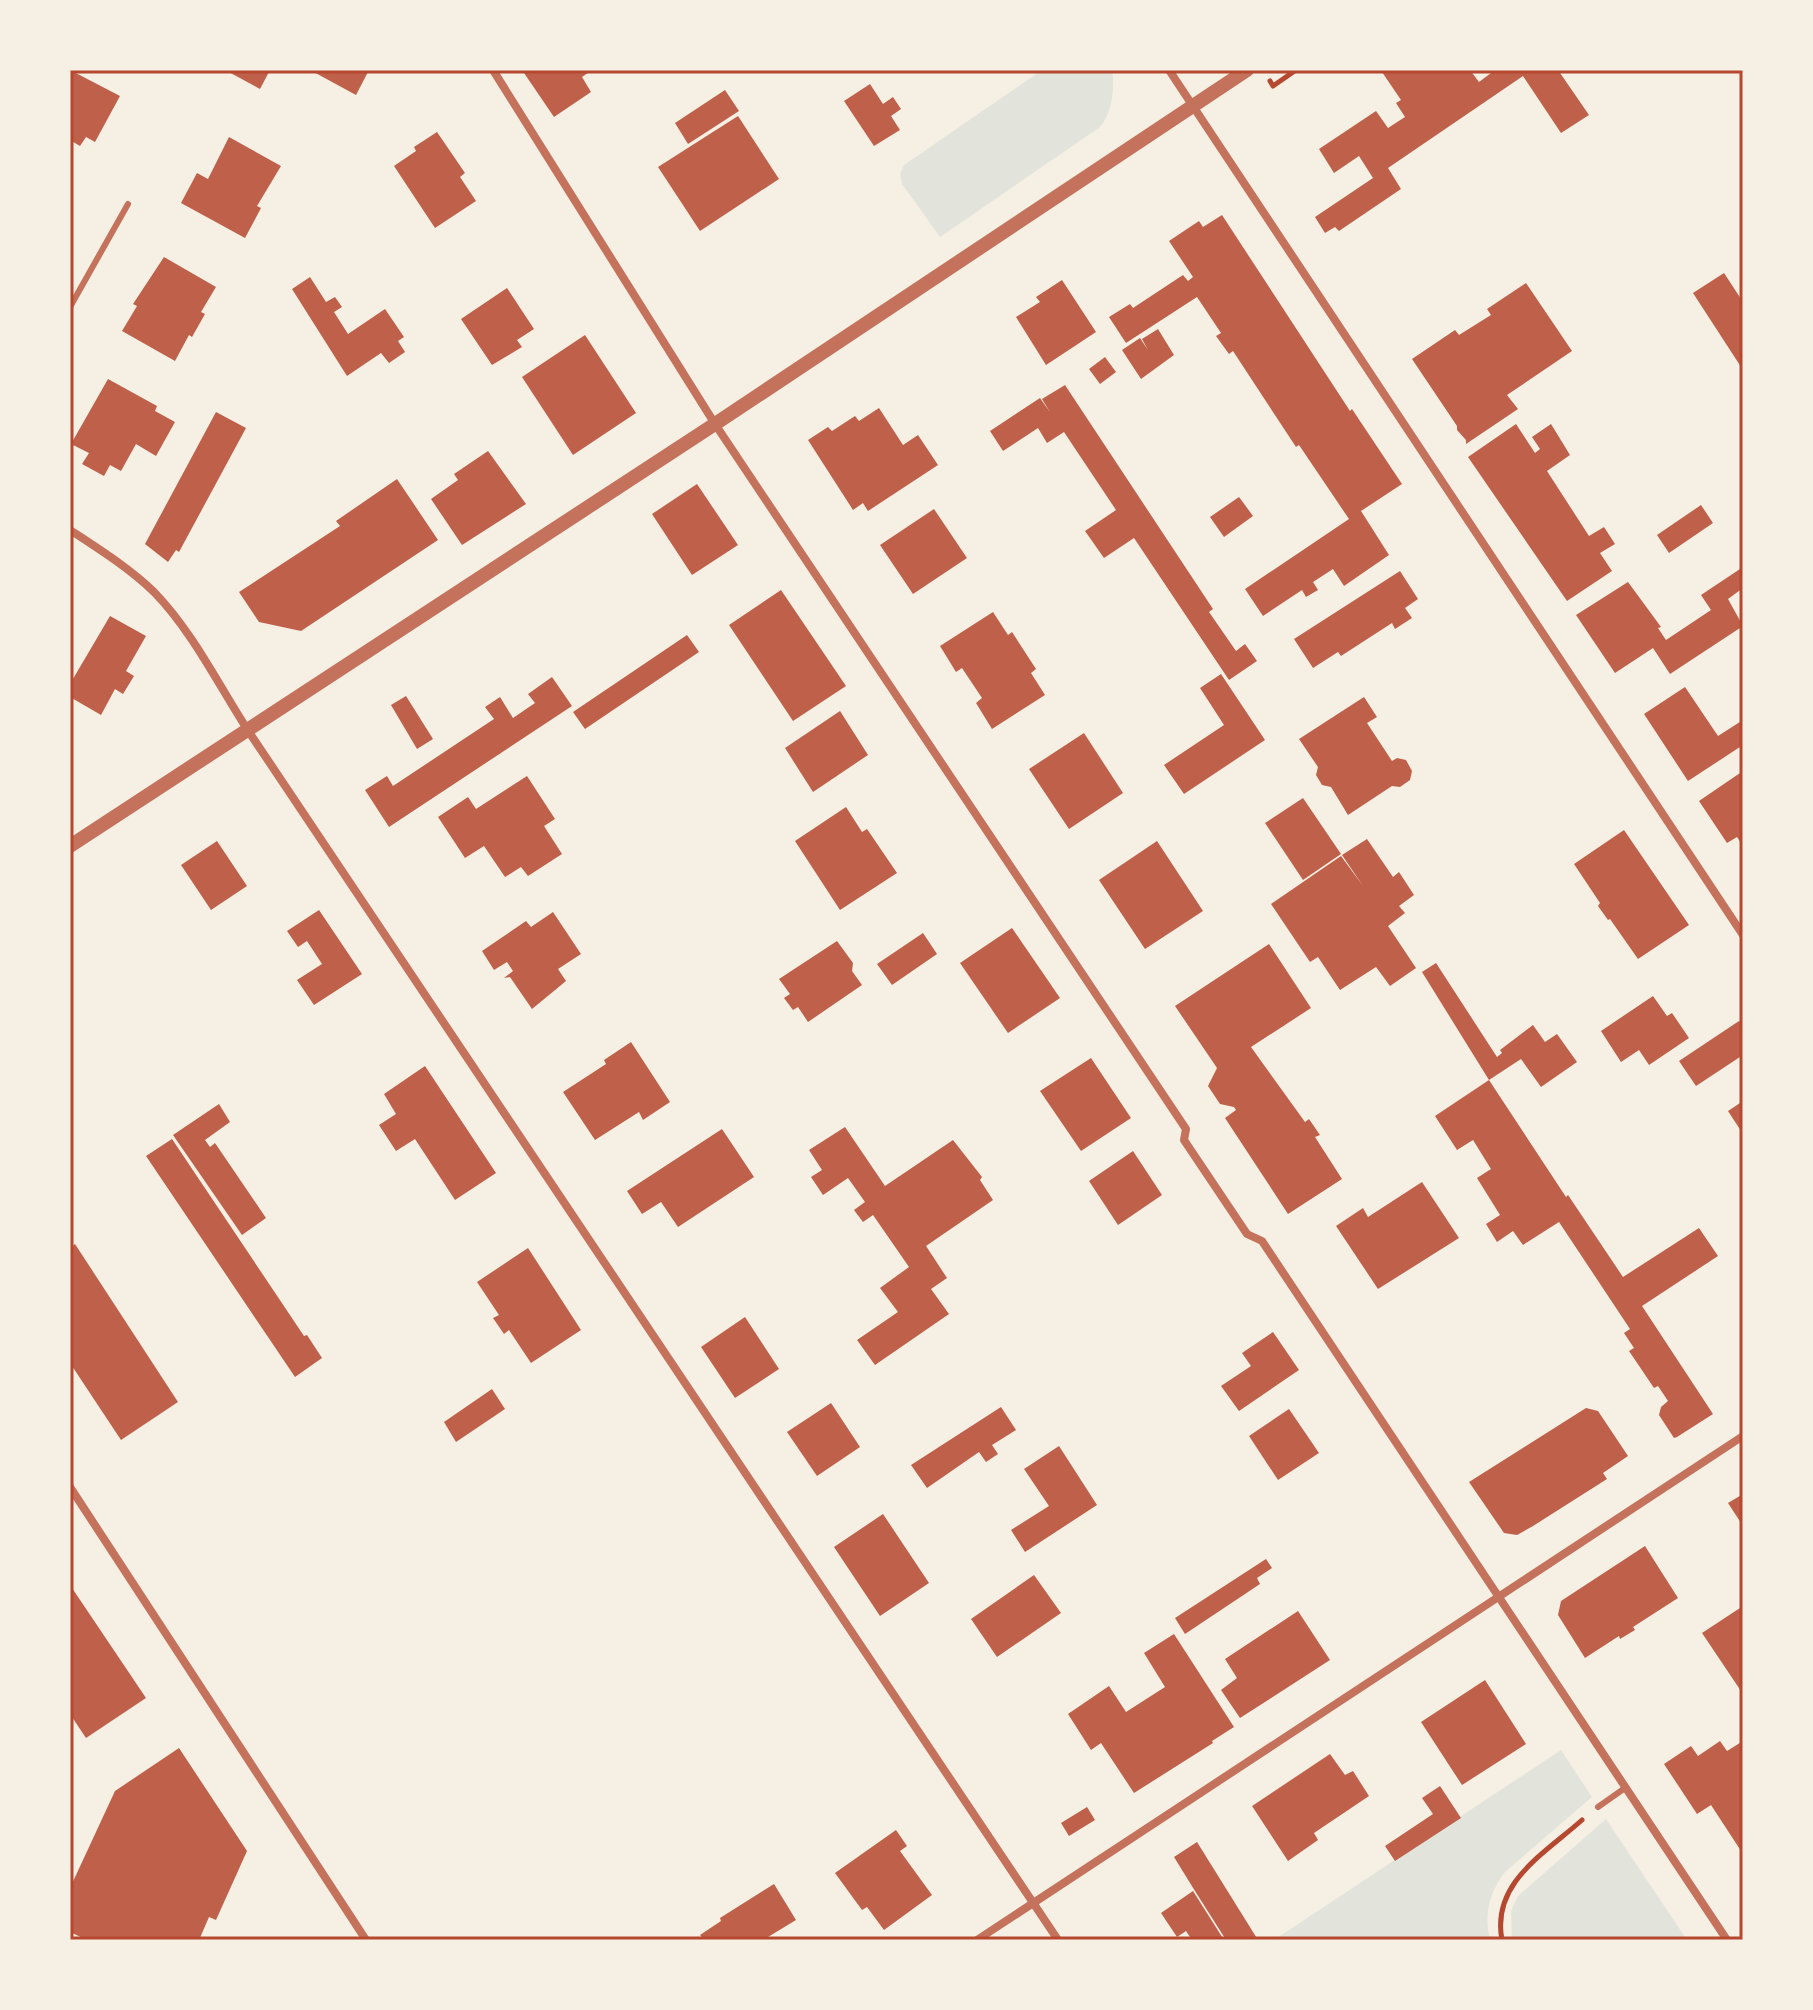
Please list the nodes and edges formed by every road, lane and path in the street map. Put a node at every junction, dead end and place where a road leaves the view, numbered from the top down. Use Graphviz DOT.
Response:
graph roads {
  1 [pos="493,70"];
  2 [pos="1169,70"];
  3 [pos="1247,70"];
  4 [pos="1296,70"];
  5 [pos="1273,86"];
  6 [pos="1193,106"];
  7 [pos="128,204"];
  8 [pos="70,307"];
  9 [pos="715,424"];
  10 [pos="70,530"];
  11 [pos="247,729"];
  12 [pos="70,846"];
  13 [pos="1743,935"];
  14 [pos="1743,1436"];
  15 [pos="70,1487"];
  16 [pos="1498,1597"];
  17 [pos="1625,1788"];
  18 [pos="1598,1807"];
  19 [pos="1034,1903"];
  20 [pos="366,1940"];
  21 [pos="977,1940"];
  22 [pos="1058,1940"];
  23 [pos="1502,1940"];
  24 [pos="1727,1940"];
  1 -- 9 [label="street"];
  2 -- 6 [label="street"];
  3 -- 6 [label="street"];
  4 -- 5 [label="path"];
  6 -- 9 [label="street"];
  6 -- 13 [label="street"];
  7 -- 8 [label="lane"];
  9 -- 11 [label="street"];
  9 -- 16 [label="street"];
  10 -- 11 [label="street"];
  11 -- 12 [label="street"];
  11 -- 19 [label="street"];
  14 -- 16 [label="street"];
  15 -- 20 [label="street"];
  16 -- 17 [label="street"];
  16 -- 19 [label="street"];
  17 -- 18 [label="lane"];
  17 -- 24 [label="street"];
  18 -- 23 [label="path"];
  19 -- 21 [label="street"];
  19 -- 22 [label="street"];
}
